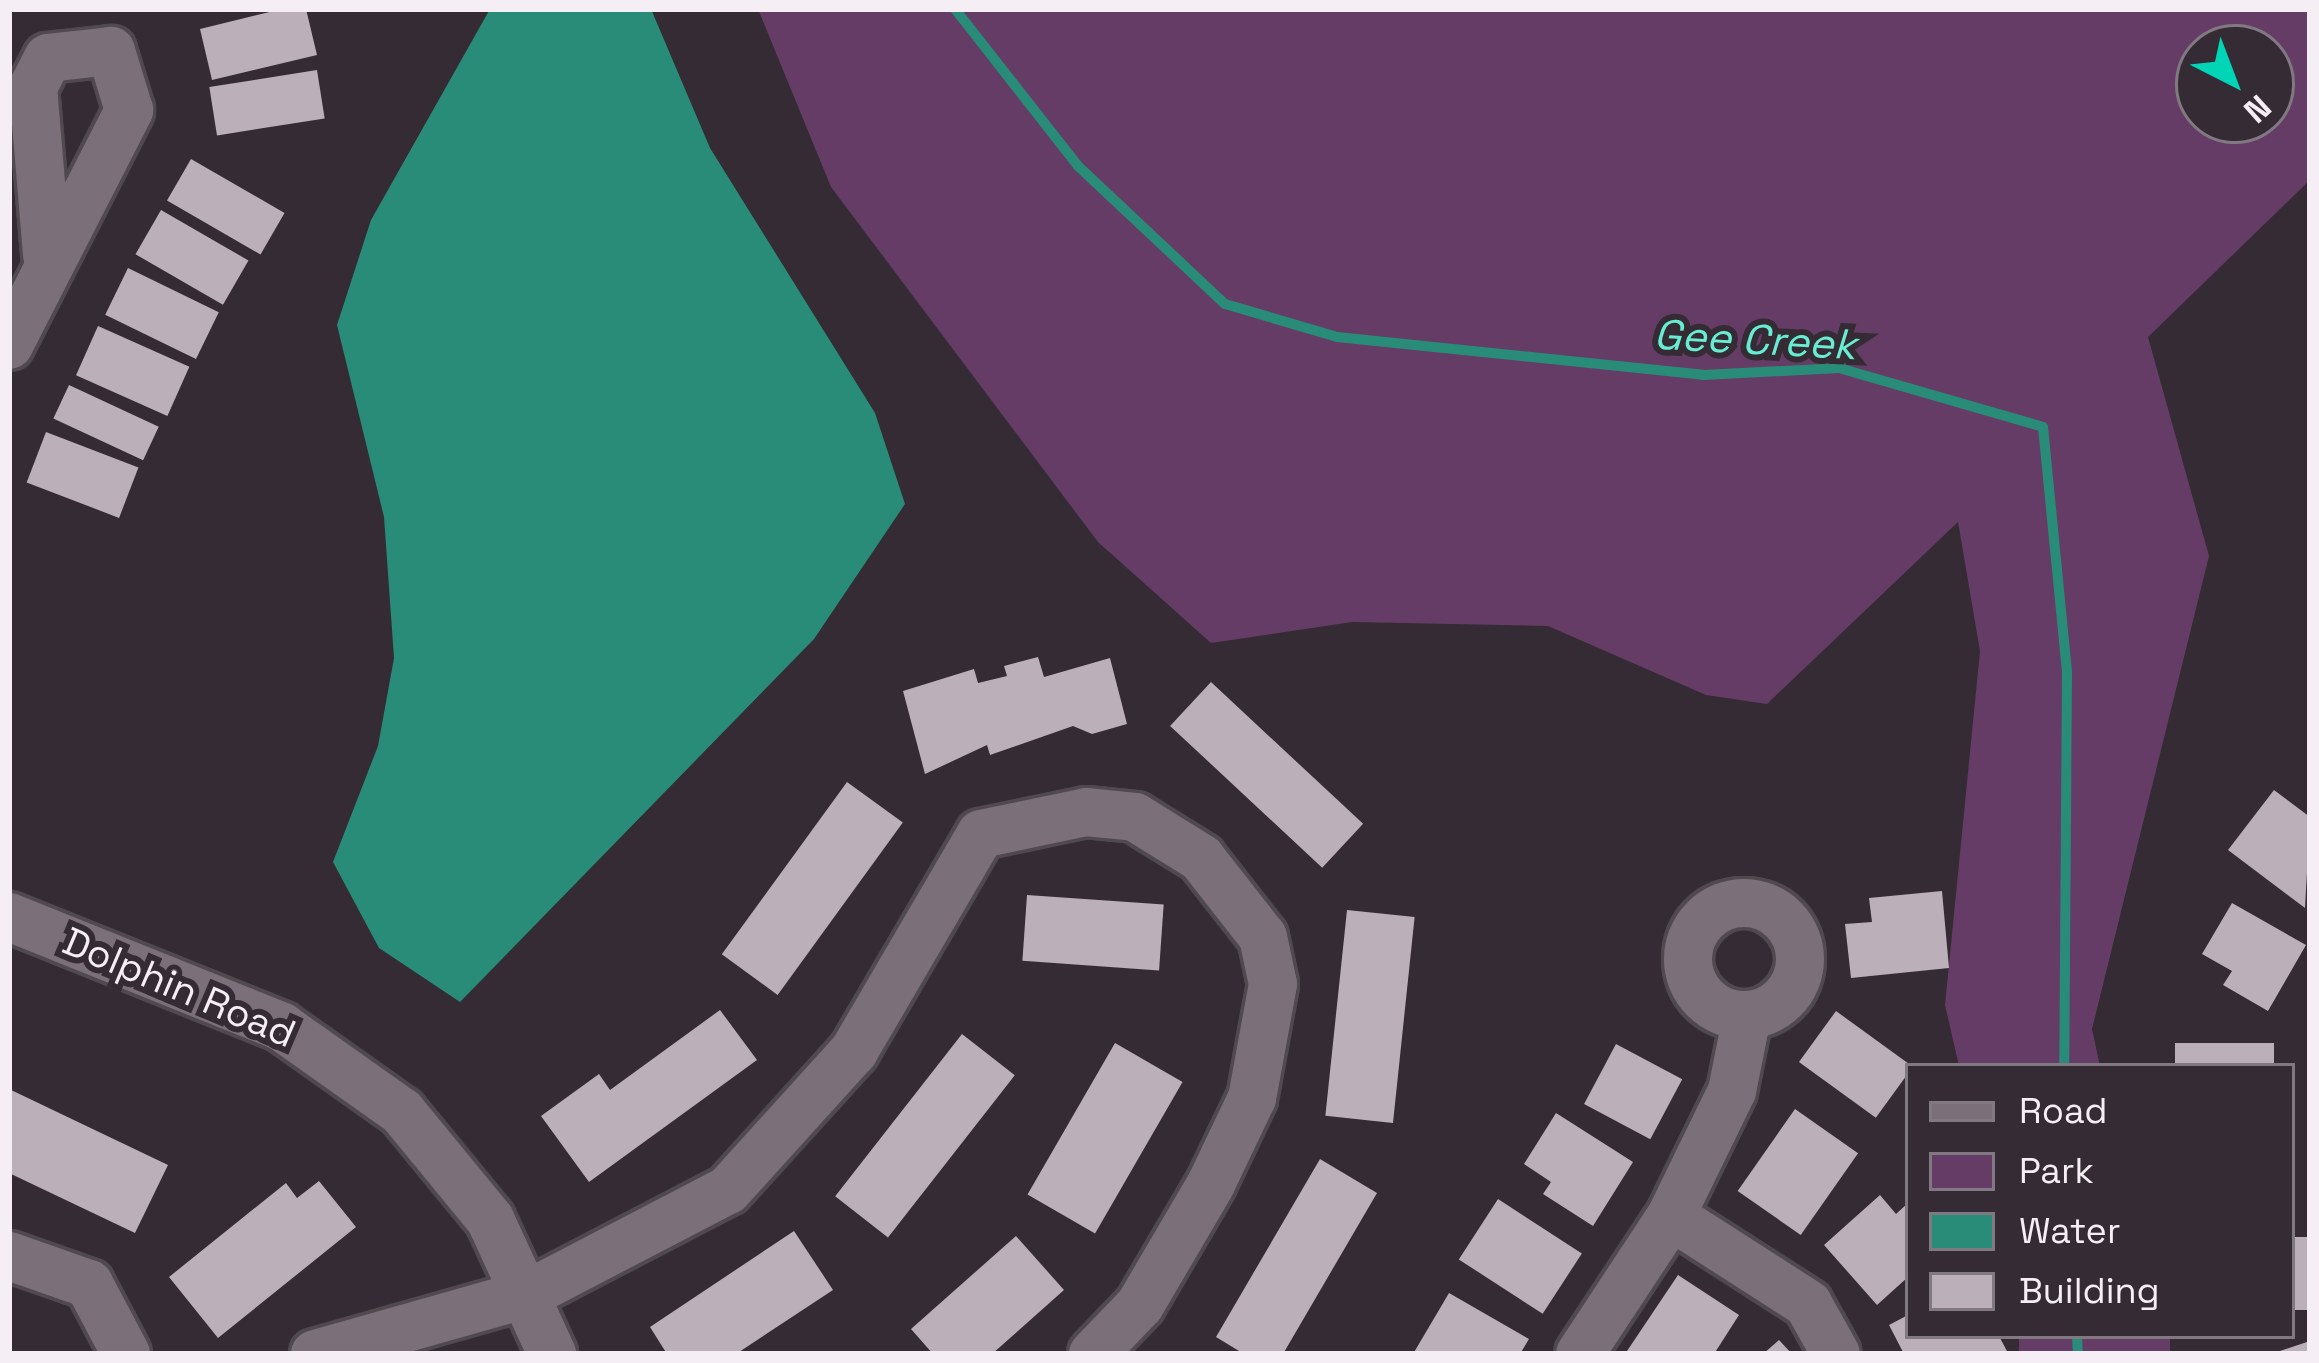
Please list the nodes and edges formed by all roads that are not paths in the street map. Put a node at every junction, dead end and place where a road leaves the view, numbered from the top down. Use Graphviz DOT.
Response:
graph roads {
  1 [pos="47,254"];
  2 [pos="9,345"];
  3 [pos="9,917"];
  4 [pos="1747,1016"];
  5 [pos="1671,1216"];
  6 [pos="9,1256"];
  7 [pos="530,1293"];
  8 [pos="126,1354"];
  9 [pos="315,1354"];
  10 [pos="552,1354"];
  11 [pos="1093,1354"];
  12 [pos="1580,1354"];
  13 [pos="1836,1354"];
  1 -- 2 [label="street"];
  3 -- 7 [label="street, Dolphin Road"];
  4 -- 5 [label="street"];
  5 -- 12 [label="street"];
  5 -- 13 [label="street"];
  6 -- 8 [label="street"];
  7 -- 9 [label="street"];
  7 -- 10 [label="street, Dolphin Road"];
  7 -- 11 [label="street"];
}
